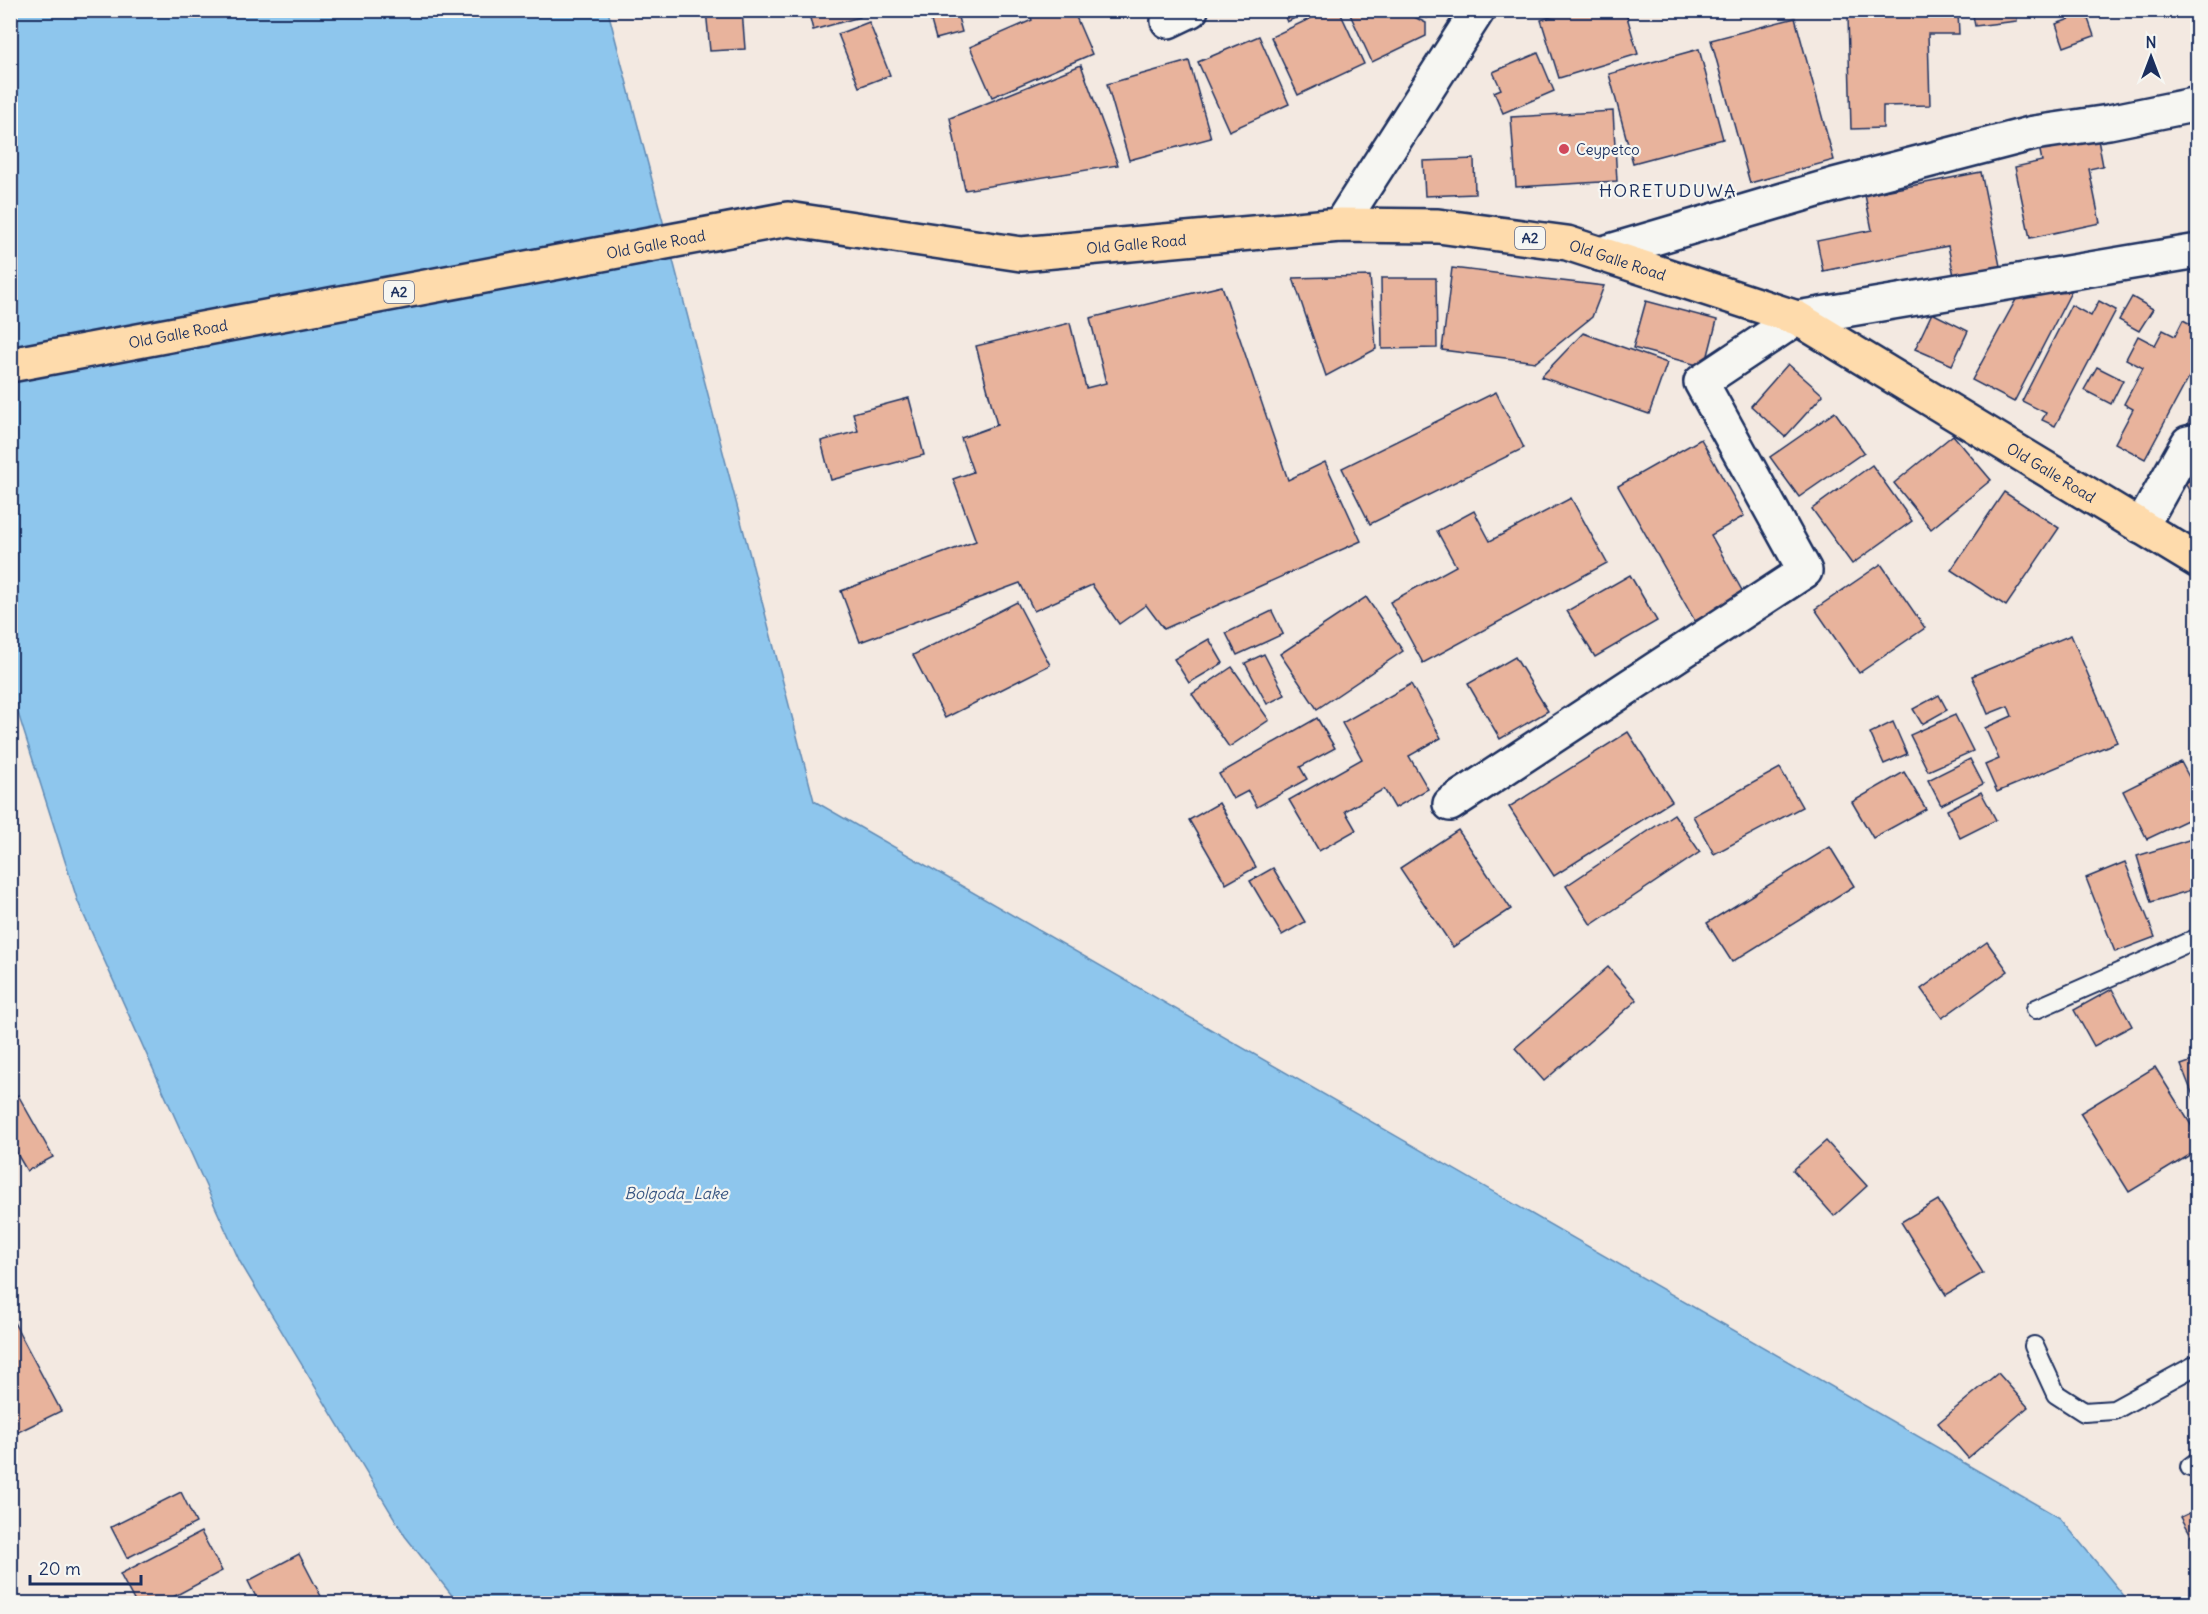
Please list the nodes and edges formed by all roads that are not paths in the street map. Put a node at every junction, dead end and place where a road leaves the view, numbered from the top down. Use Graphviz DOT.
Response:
graph roads {
  1 [pos="1478,10"];
  2 [pos="2198,104"];
  3 [pos="1340,225"];
  4 [pos="2198,251"];
  5 [pos="1600,254"];
  6 [pos="1797,318"];
  7 [pos="10,365"];
  8 [pos="2198,441"];
  9 [pos="2141,527"];
  10 [pos="2198,561"];
  11 [pos="1449,804"];
  12 [pos="2198,938"];
  13 [pos="2036,1009"];
  14 [pos="2034,1346"];
  15 [pos="2198,1364"];
  1 -- 3 [label="street"];
  2 -- 5 [label="street"];
  3 -- 5 [label="highway, Old Galle Road / A2"];
  3 -- 7 [label="highway, Old Galle Road / A2"];
  4 -- 6 [label="street"];
  5 -- 6 [label="highway, Old Galle Road / A2"];
  6 -- 9 [label="highway, Old Galle Road / A2"];
  6 -- 11 [label="street"];
  8 -- 9 [label="street"];
  9 -- 10 [label="highway, Old Galle Road / A2"];
  12 -- 13 [label="lane"];
  14 -- 15 [label="lane"];
}
